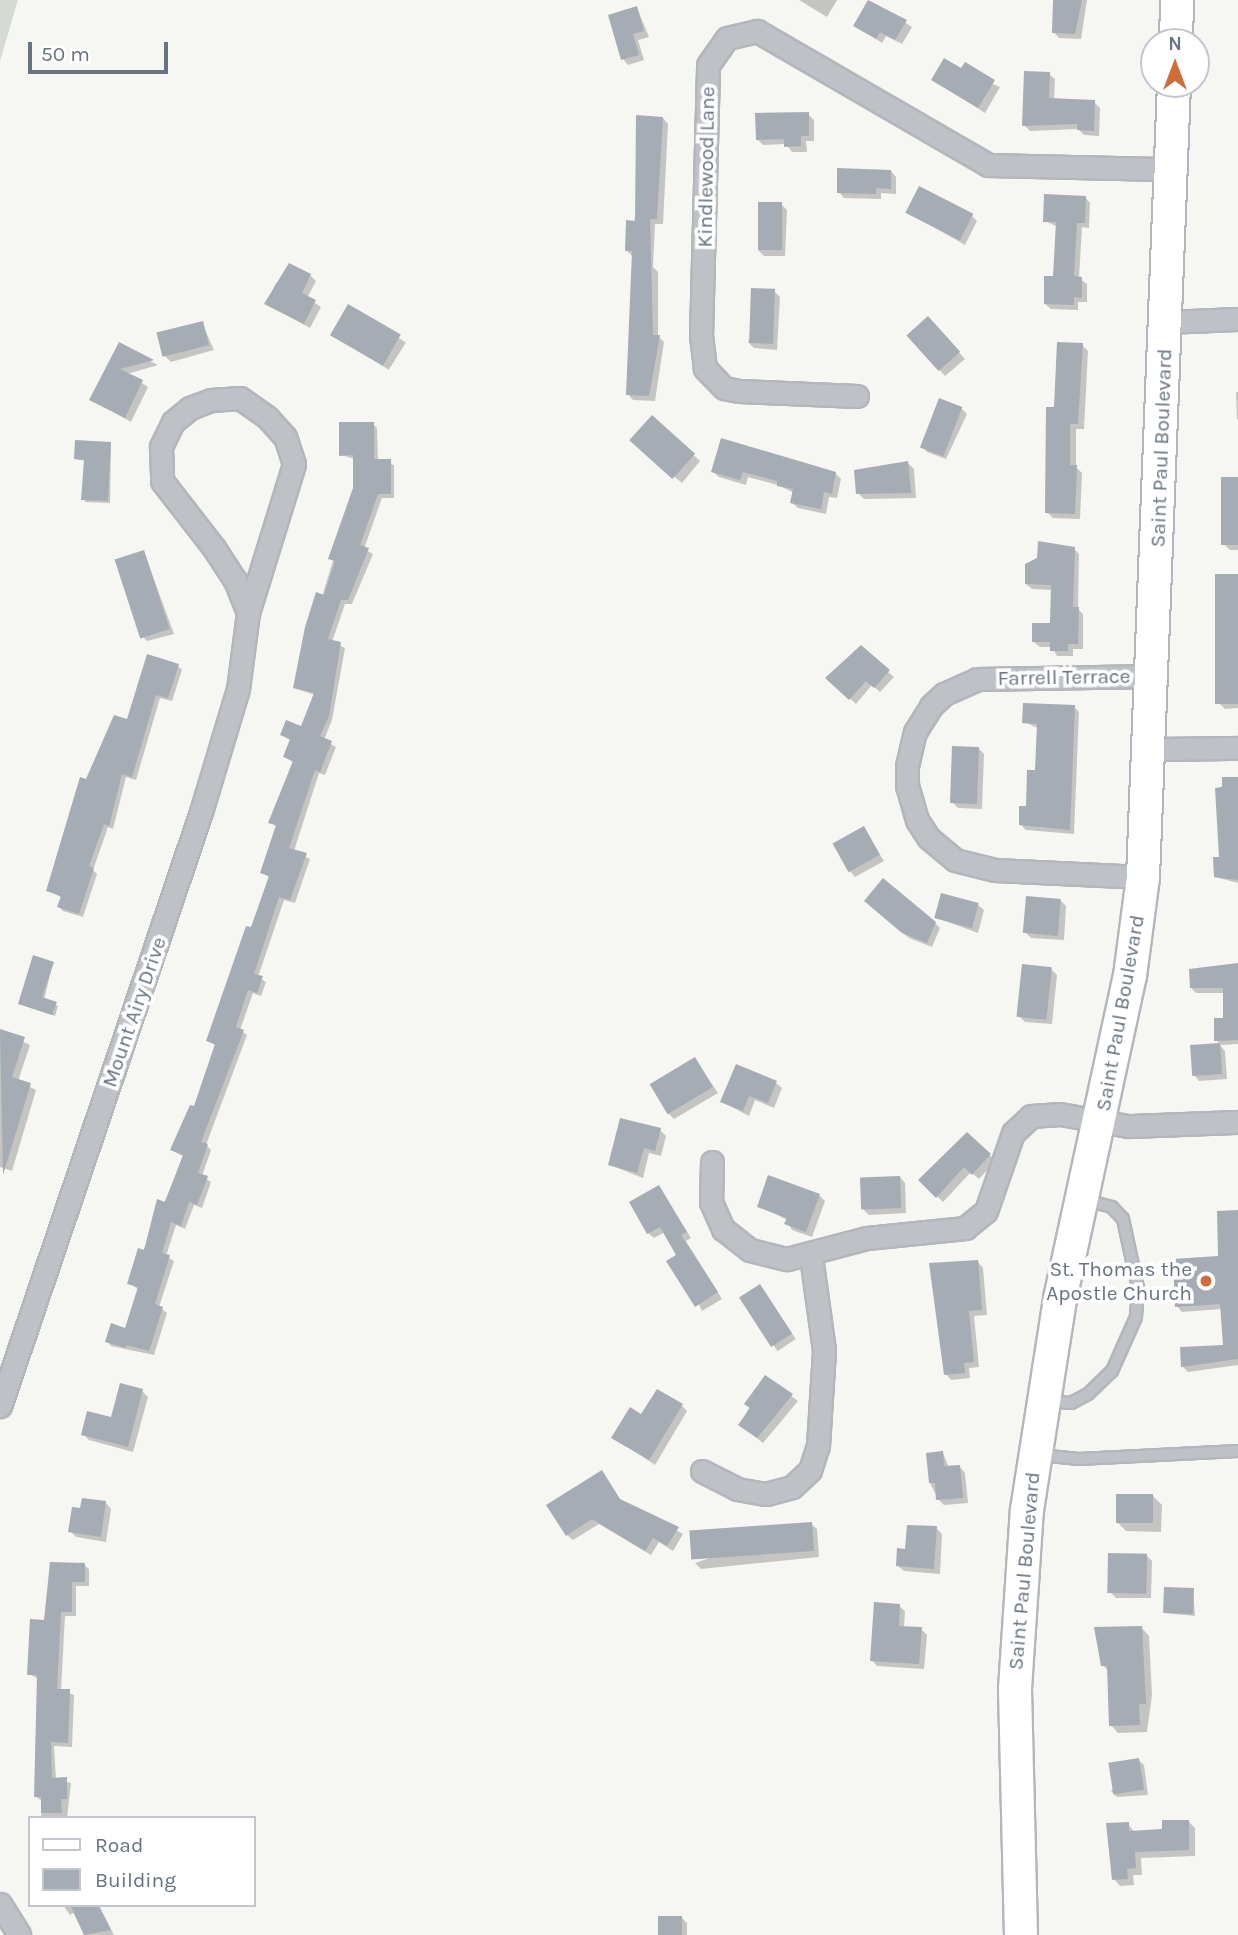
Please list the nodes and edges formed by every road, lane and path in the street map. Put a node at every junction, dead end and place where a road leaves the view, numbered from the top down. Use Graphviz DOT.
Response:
graph roads {
  1 [pos="1177,0"];
  2 [pos="1176,28"];
  3 [pos="1174,98"];
  4 [pos="1171,169"];
  5 [pos="1238,318"];
  6 [pos="1165,322"];
  7 [pos="857,396"];
  8 [pos="248,613"];
  9 [pos="1152,676"];
  10 [pos="1238,748"];
  11 [pos="1150,749"];
  12 [pos="1143,877"];
  13 [pos="1238,1122"];
  14 [pos="1100,1124"];
  15 [pos="712,1162"];
  16 [pos="1082,1199"];
  17 [pos="811,1256"];
  18 [pos="1042,1400"];
  19 [pos="0,1406"];
  20 [pos="1238,1451"];
  21 [pos="1034,1455"];
  22 [pos="702,1471"];
  23 [pos="0,1904"];
  24 [pos="19,1935"];
  25 [pos="1021,1935"];
  1 -- 2 [label="street"];
  3 -- 4 [label="street, Saint Paul Boulevard"];
  4 -- 6 [label="street, Saint Paul Boulevard"];
  4 -- 7 [label="street, Kindlewood Lane"];
  5 -- 6 [label="street"];
  6 -- 9 [label="street, Saint Paul Boulevard"];
  8 -- 8 [label="street, Mount Airy Drive"];
  8 -- 19 [label="street, Mount Airy Drive"];
  9 -- 11 [label="street, Saint Paul Boulevard"];
  9 -- 12 [label="street, Farrell Terrace"];
  10 -- 11 [label="street"];
  11 -- 12 [label="street, Saint Paul Boulevard"];
  12 -- 14 [label="street, Saint Paul Boulevard"];
  13 -- 14 [label="street"];
  14 -- 16 [label="street, Saint Paul Boulevard"];
  14 -- 17 [label="street"];
  15 -- 17 [label="street"];
  16 -- 18 [label="street, Saint Paul Boulevard"];
  16 -- 18 [label="lane"];
  17 -- 22 [label="street"];
  18 -- 21 [label="street, Saint Paul Boulevard"];
  20 -- 21 [label="lane"];
  21 -- 25 [label="street, Saint Paul Boulevard"];
  23 -- 24 [label="street"];
}
